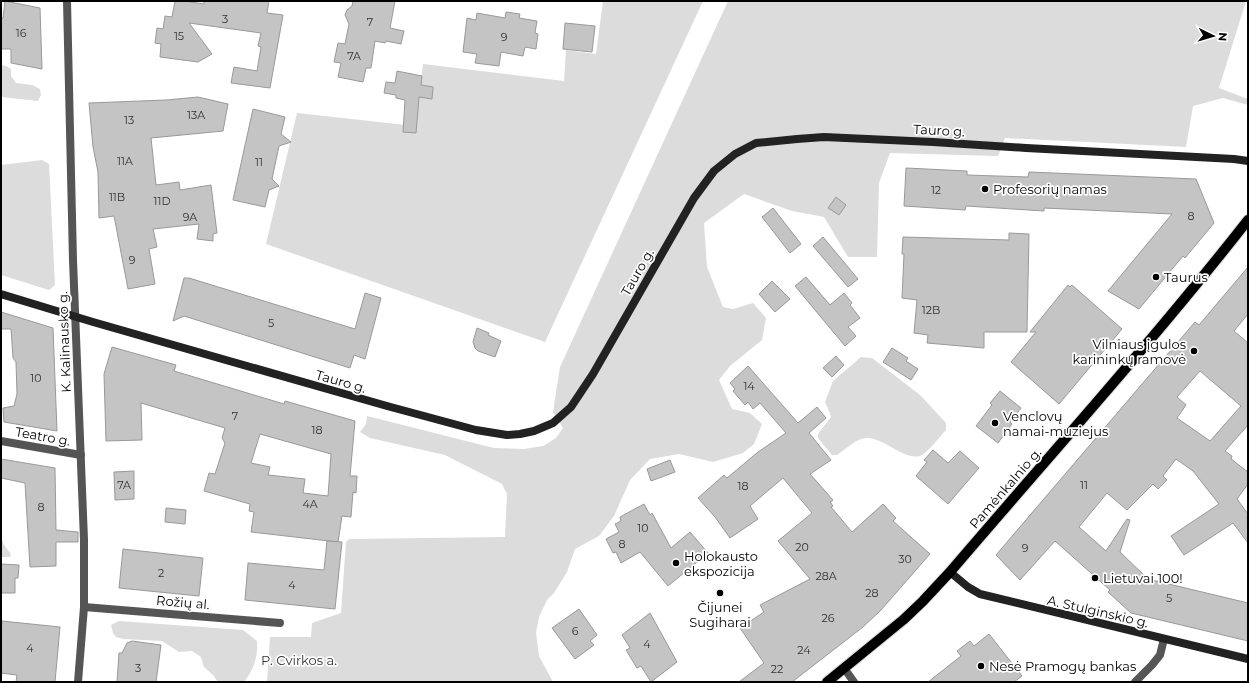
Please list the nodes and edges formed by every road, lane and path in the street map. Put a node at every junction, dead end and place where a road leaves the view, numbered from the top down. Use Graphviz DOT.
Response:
graph roads {
  1 [pos="68,1"];
  2 [pos="1248,162"];
  3 [pos="1248,220"];
  4 [pos="1,294"];
  5 [pos="75,317"];
  6 [pos="1,441"];
  7 [pos="81,455"];
  8 [pos="950,572"];
  9 [pos="84,607"];
  10 [pos="280,623"];
  11 [pos="1164,639"];
  12 [pos="1248,659"];
  13 [pos="844,668"];
  14 [pos="78,682"];
  15 [pos="827,682"];
  16 [pos="854,682"];
  17 [pos="1135,682"];
  1 -- 5 [label="street, K. Kalinausko g."];
  2 -- 5 [label="main road, Tauro g."];
  3 -- 8 [label="main road, Pamėnkalnio g."];
  4 -- 5 [label="main road, Tauro g."];
  5 -- 7 [label="street, K. Kalinausko g."];
  6 -- 7 [label="street, Teatro g."];
  7 -- 9 [label="street, K. Kalinausko g."];
  8 -- 11 [label="main road, A. Stulginskio g."];
  8 -- 13 [label="main road, Pamėnkalnio g."];
  9 -- 10 [label="street, Rožių al."];
  9 -- 14 [label="street, K. Kalinausko g."];
  11 -- 12 [label="main road, A. Stulginskio g."];
  11 -- 17 [label="street"];
  13 -- 15 [label="main road, Pamėnkalnio g."];
  13 -- 16 [label="street"];
}
